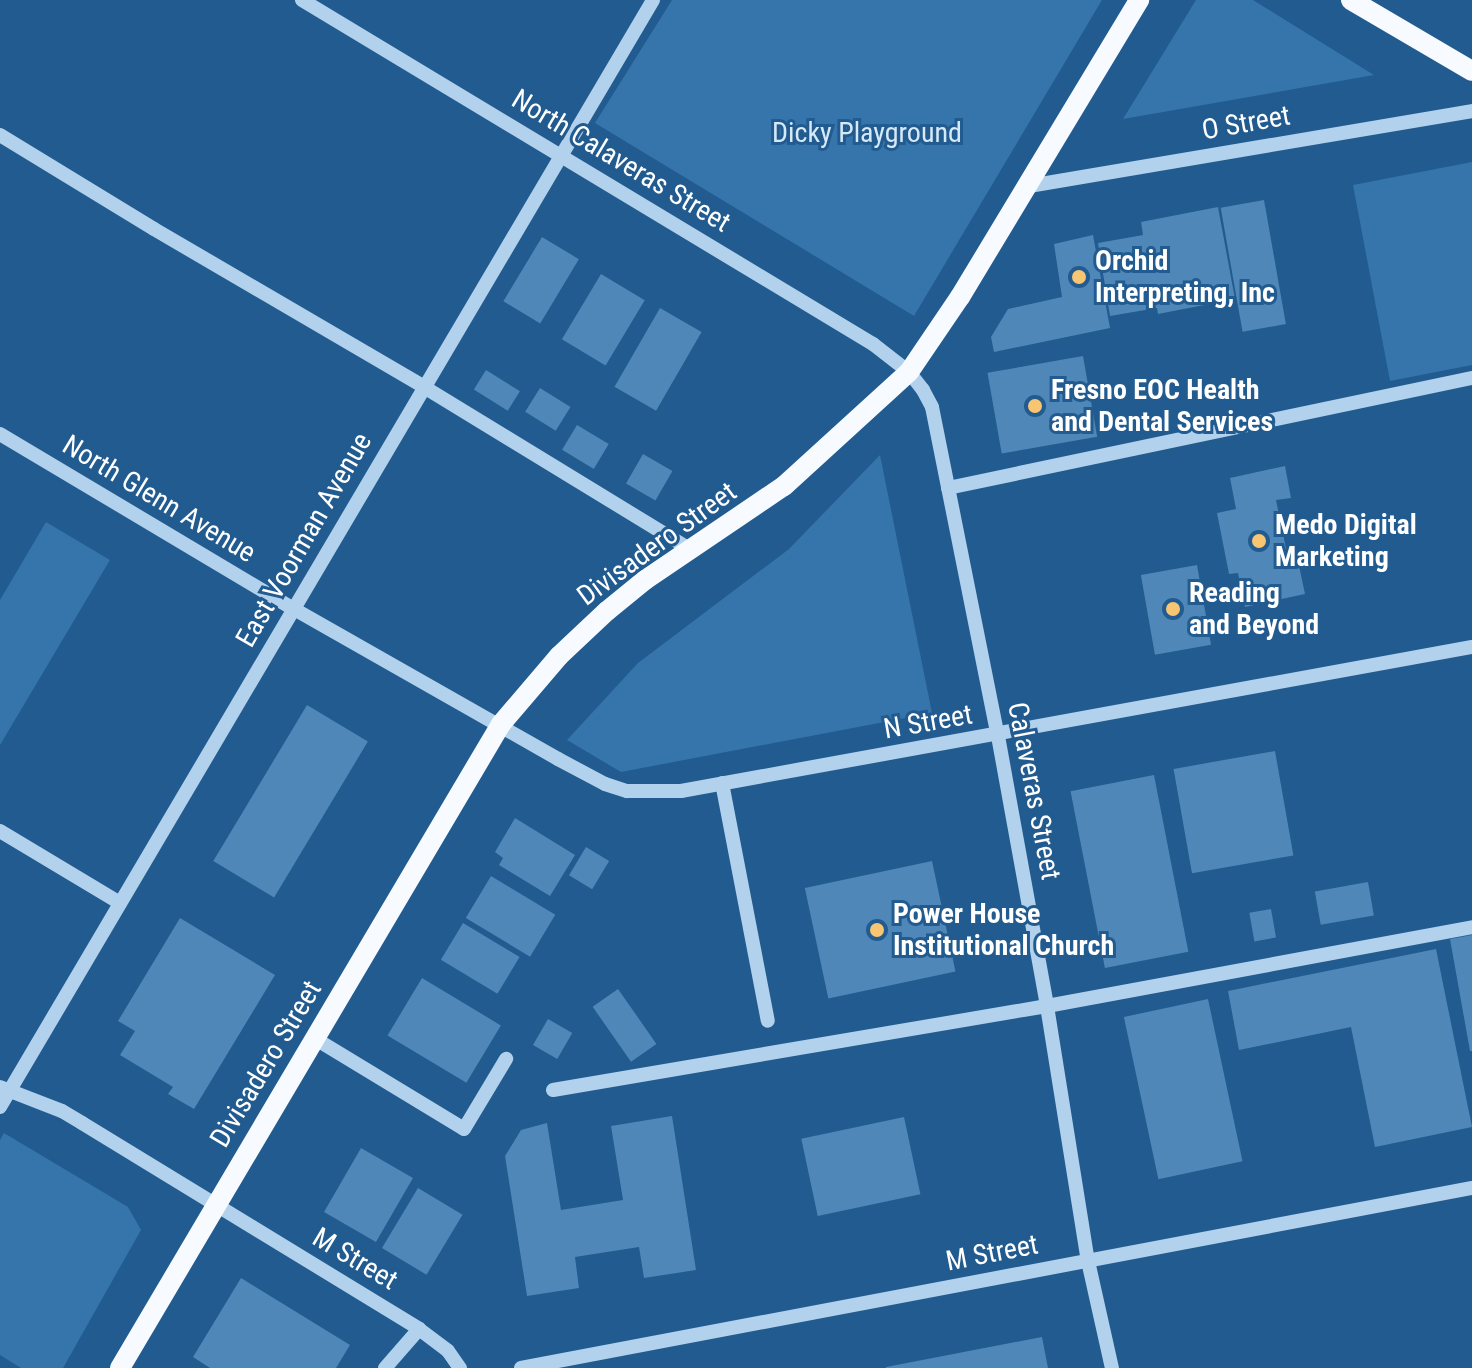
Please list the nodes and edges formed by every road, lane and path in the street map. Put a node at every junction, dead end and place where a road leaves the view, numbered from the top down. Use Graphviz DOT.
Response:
graph roads {
  1 [pos="302,0"];
  2 [pos="653,0"];
  3 [pos="1139,0"];
  4 [pos="1351,0"];
  5 [pos="1472,71"];
  6 [pos="1472,111"];
  7 [pos="0,135"];
  8 [pos="561,155"];
  9 [pos="1029,186"];
  10 [pos="909,372"];
  11 [pos="1472,378"];
  12 [pos="424,387"];
  13 [pos="0,434"];
  14 [pos="948,488"];
  15 [pos="689,549"];
  16 [pos="294,609"];
  17 [pos="1472,647"];
  18 [pos="501,724"];
  19 [pos="998,736"];
  20 [pos="722,783"];
  21 [pos="0,831"];
  22 [pos="120,903"];
  23 [pos="1472,927"];
  24 [pos="1047,1006"];
  25 [pos="768,1021"];
  26 [pos="314,1038"];
  27 [pos="506,1059"];
  28 [pos="4,1090"];
  29 [pos="553,1090"];
  30 [pos="0,1107"];
  31 [pos="1472,1188"];
  32 [pos="215,1204"];
  33 [pos="1088,1261"];
  34 [pos="419,1329"];
  35 [pos="120,1368"];
  36 [pos="385,1368"];
  37 [pos="460,1368"];
  38 [pos="521,1368"];
  39 [pos="1112,1368"];
  1 -- 8 [label="street, North Calaveras Street"];
  2 -- 8 [label="street, East Voorman Avenue"];
  3 -- 9 [label="main road, Divisadero Street"];
  4 -- 5 [label="main road"];
  6 -- 9 [label="street, O Street"];
  7 -- 12 [label="street"];
  8 -- 10 [label="street, North Calaveras Street"];
  8 -- 12 [label="street, East Voorman Avenue"];
  9 -- 10 [label="main road, Divisadero Street"];
  10 -- 14 [label="street, Calaveras Street"];
  10 -- 15 [label="main road, Divisadero Street"];
  11 -- 14 [label="street"];
  12 -- 15 [label="street"];
  12 -- 16 [label="street, East Voorman Avenue"];
  13 -- 16 [label="street, North Glenn Avenue"];
  14 -- 19 [label="street, Calaveras Street"];
  15 -- 18 [label="main road, Divisadero Street"];
  16 -- 18 [label="street, North Glenn Avenue"];
  16 -- 22 [label="street, East Voorman Avenue"];
  17 -- 19 [label="street, N Street"];
  18 -- 20 [label="street, N Street"];
  18 -- 26 [label="main road, Divisadero Street"];
  19 -- 20 [label="street, N Street"];
  19 -- 24 [label="street, Calaveras Street"];
  20 -- 25 [label="street"];
  21 -- 22 [label="street"];
  22 -- 28 [label="street, East Voorman Avenue"];
  23 -- 24 [label="street"];
  24 -- 29 [label="street"];
  24 -- 33 [label="street, Calaveras Street"];
  26 -- 27 [label="street"];
  26 -- 32 [label="main road, Divisadero Street"];
  28 -- 30 [label="street, East Voorman Avenue"];
  28 -- 32 [label="street, M Street"];
  31 -- 33 [label="street, M Street"];
  32 -- 34 [label="street, M Street"];
  32 -- 35 [label="main road, Divisadero Street"];
  33 -- 38 [label="street, M Street"];
  33 -- 39 [label="street, Calaveras Street"];
  34 -- 36 [label="street"];
  34 -- 37 [label="street, M Street"];
}
